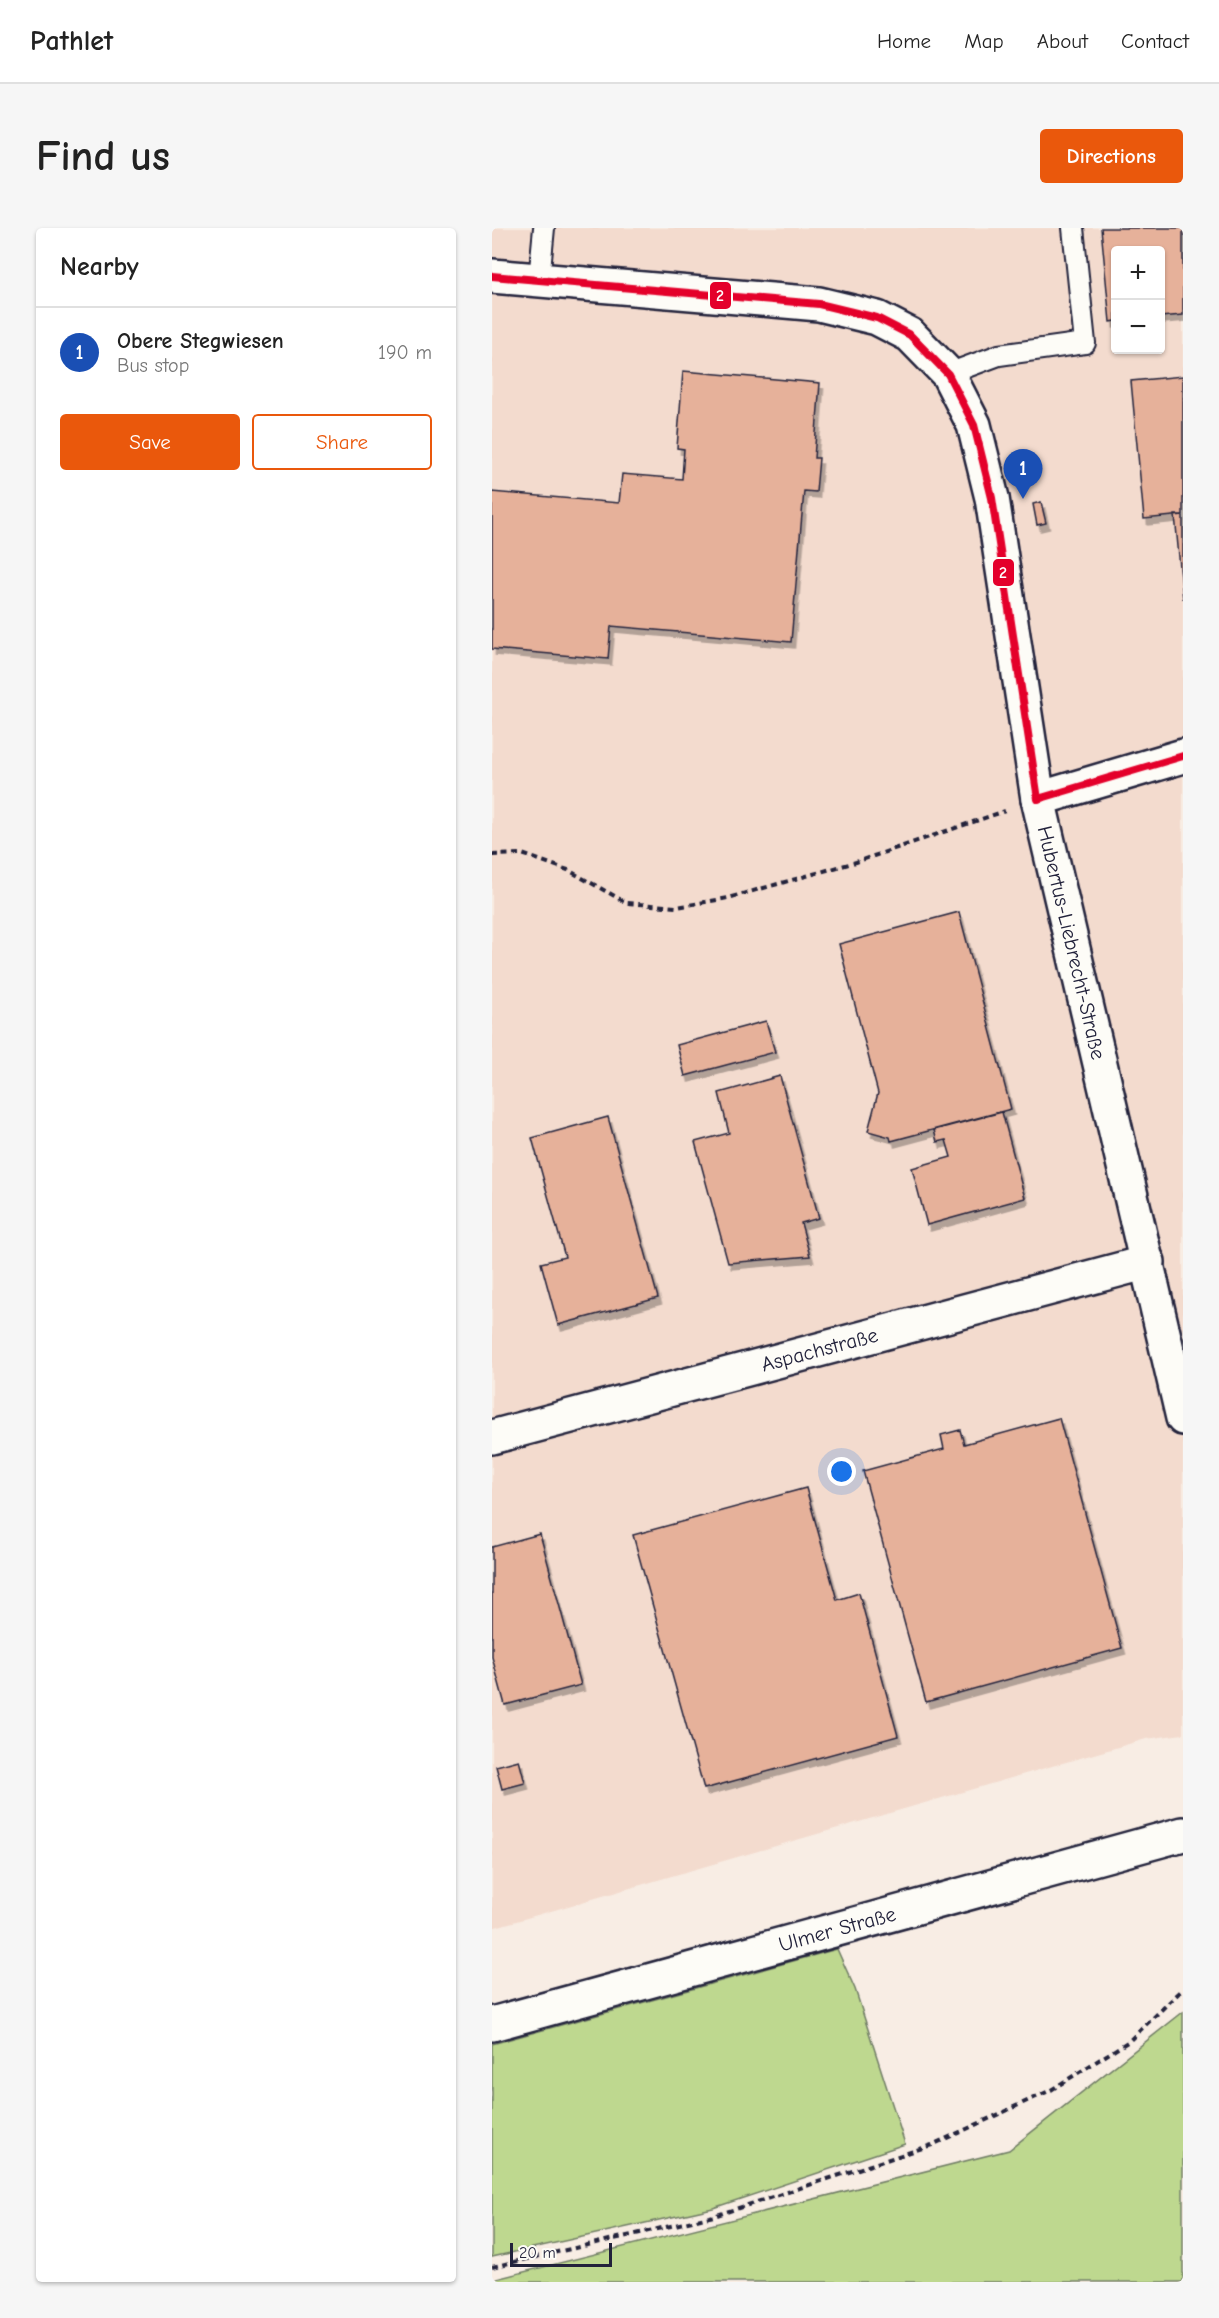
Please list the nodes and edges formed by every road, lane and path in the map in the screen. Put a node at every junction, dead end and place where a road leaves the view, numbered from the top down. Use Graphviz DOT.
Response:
graph roads {
  1 [pos="544,228"];
  2 [pos="1074,228"];
  3 [pos="492,276"];
  4 [pos="539,280"];
  5 [pos="948,374"];
  6 [pos="1183,756"];
  7 [pos="1038,799"];
  8 [pos="492,855"];
  9 [pos="1148,1262"];
  10 [pos="1183,1418"];
  11 [pos="492,1437"];
  12 [pos="1183,1834"];
  13 [pos="1183,1989"];
  14 [pos="492,2024"];
  15 [pos="492,2266"];
  1 -- 4 [label="lane"];
  2 -- 5 [label="lane"];
  3 -- 4 [label="street, Hubertus-Liebrecht-Straße"];
  4 -- 5 [label="street, Hubertus-Liebrecht-Straße"];
  5 -- 7 [label="street, Hubertus-Liebrecht-Straße"];
  6 -- 7 [label="street"];
  7 -- 8 [label="path"];
  7 -- 9 [label="street, Hubertus-Liebrecht-Straße"];
  9 -- 10 [label="street, Hubertus-Liebrecht-Straße"];
  9 -- 11 [label="street, Aspachstraße"];
  12 -- 14 [label="street, Ulmer Straße"];
  13 -- 15 [label="path"];
}
